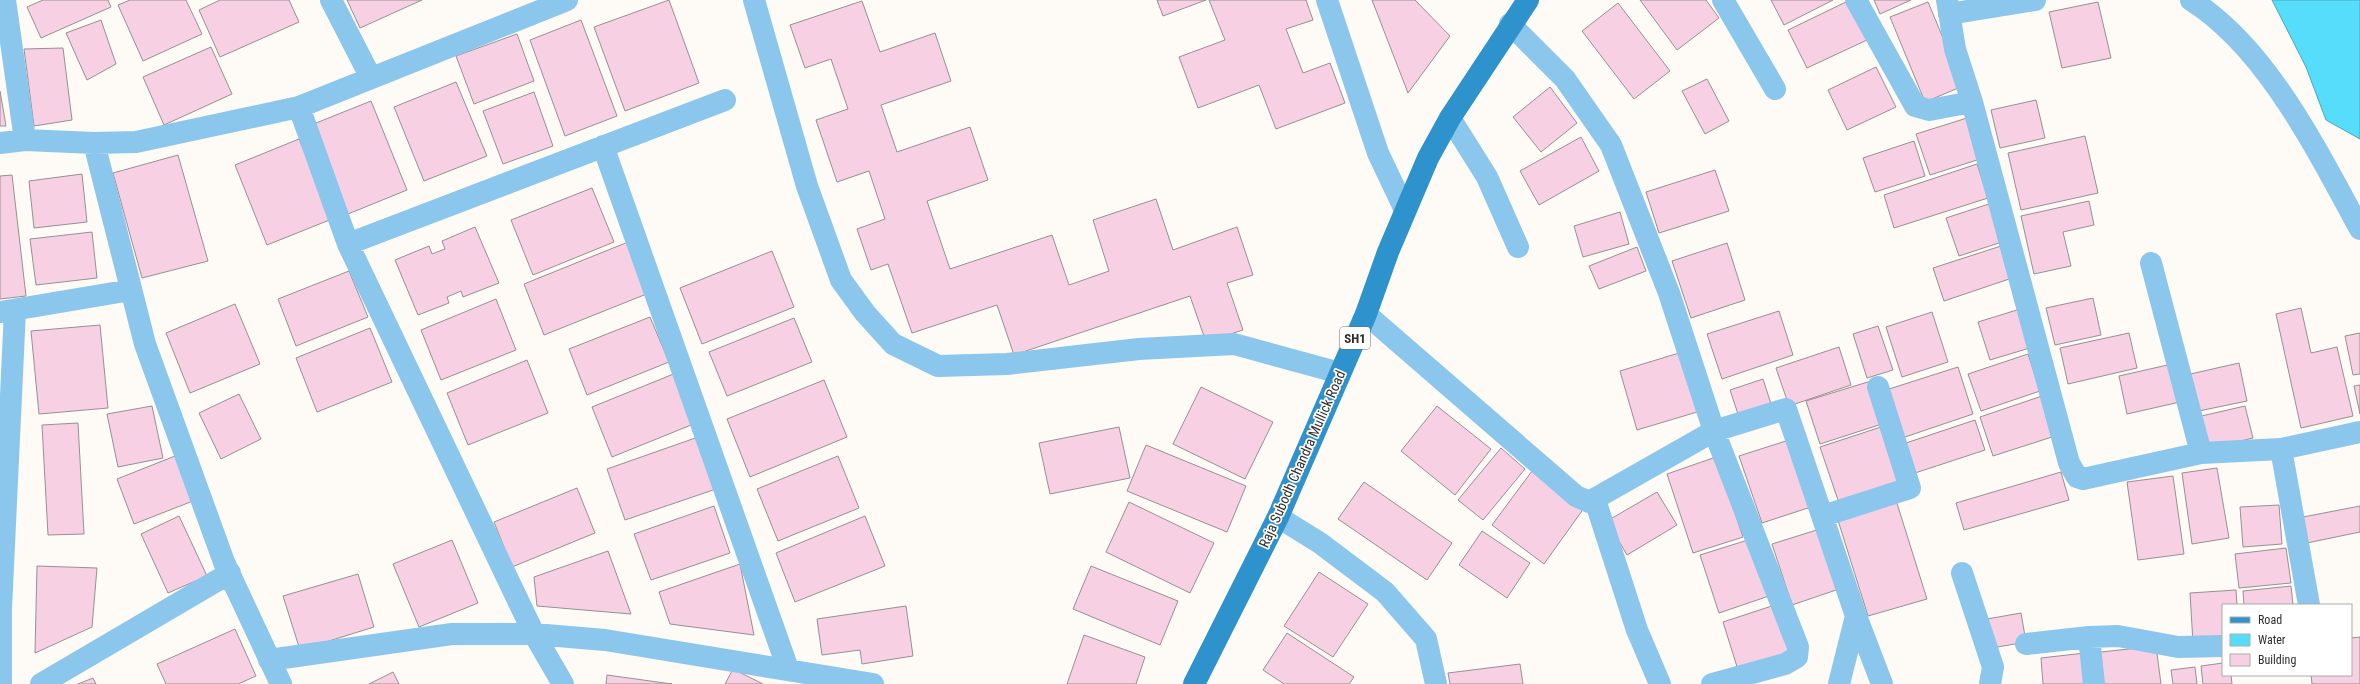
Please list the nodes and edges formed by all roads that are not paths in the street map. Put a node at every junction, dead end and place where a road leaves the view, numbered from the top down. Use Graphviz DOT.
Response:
graph roads {
  1 [pos="5,0"];
  2 [pos="331,0"];
  3 [pos="567,0"];
  4 [pos="754,0"];
  5 [pos="1327,0"];
  6 [pos="1528,0"];
  7 [pos="1723,0"];
  8 [pos="1856,0"];
  9 [pos="2035,0"];
  10 [pos="2191,0"];
  11 [pos="1948,7"];
  12 [pos="1510,24"];
  13 [pos="371,78"];
  14 [pos="1775,89"];
  15 [pos="725,100"];
  16 [pos="1972,102"];
  17 [pos="299,107"];
  18 [pos="1450,118"];
  19 [pos="24,140"];
  20 [pos="0,143"];
  21 [pos="94,143"];
  22 [pos="603,146"];
  23 [pos="1405,210"];
  24 [pos="2360,230"];
  25 [pos="348,244"];
  26 [pos="1518,247"];
  27 [pos="2151,263"];
  28 [pos="131,290"];
  29 [pos="8,311"];
  30 [pos="1366,314"];
  31 [pos="1340,373"];
  32 [pos="1878,387"];
  33 [pos="1714,431"];
  34 [pos="2360,432"];
  35 [pos="2281,449"];
  36 [pos="2201,453"];
  37 [pos="1595,500"];
  38 [pos="1823,516"];
  39 [pos="1278,517"];
  40 [pos="230,573"];
  41 [pos="1962,573"];
  42 [pos="2308,604"];
  43 [pos="1856,616"];
  44 [pos="534,634"];
  45 [pos="2089,637"];
  46 [pos="2026,644"];
  47 [pos="2222,646"];
  48 [pos="269,660"];
  49 [pos="788,669"];
  50 [pos="1,684"];
  51 [pos="41,684"];
  52 [pos="281,684"];
  53 [pos="563,684"];
  54 [pos="873,684"];
  55 [pos="1194,684"];
  56 [pos="1436,684"];
  57 [pos="1660,684"];
  58 [pos="1712,684"];
  59 [pos="1839,684"];
  60 [pos="1882,684"];
  61 [pos="1990,684"];
  62 [pos="2094,684"];
  1 -- 19 [label="street"];
  2 -- 13 [label="street"];
  3 -- 13 [label="street"];
  4 -- 31 [label="street"];
  5 -- 23 [label="street"];
  6 -- 12 [label="main road, Raja Subodh Chandra Mullick Road / SH1"];
  7 -- 14 [label="street"];
  8 -- 16 [label="street"];
  9 -- 11 [label="street"];
  10 -- 24 [label="street"];
  11 -- 16 [label="street"];
  12 -- 18 [label="main road, Raja Subodh Chandra Mullick Road / SH1"];
  12 -- 33 [label="street"];
  13 -- 17 [label="street"];
  15 -- 22 [label="street"];
  16 -- 36 [label="street"];
  17 -- 21 [label="street"];
  17 -- 25 [label="street"];
  18 -- 23 [label="main road, Raja Subodh Chandra Mullick Road / SH1"];
  18 -- 26 [label="street"];
  19 -- 20 [label="street"];
  19 -- 21 [label="street"];
  21 -- 28 [label="street"];
  22 -- 25 [label="street"];
  22 -- 49 [label="street"];
  23 -- 30 [label="main road, Raja Subodh Chandra Mullick Road / SH1"];
  25 -- 44 [label="street"];
  27 -- 36 [label="street"];
  28 -- 29 [label="street"];
  28 -- 40 [label="street"];
  29 -- 50 [label="street"];
  30 -- 31 [label="main road, Raja Subodh Chandra Mullick Road / SH1"];
  30 -- 37 [label="street"];
  31 -- 39 [label="main road, Raja Subodh Chandra Mullick Road / SH1"];
  32 -- 38 [label="street"];
  33 -- 37 [label="street"];
  33 -- 38 [label="street"];
  33 -- 58 [label="street"];
  34 -- 35 [label="street"];
  35 -- 36 [label="street"];
  35 -- 42 [label="street"];
  37 -- 57 [label="street"];
  38 -- 43 [label="street"];
  39 -- 55 [label="main road, Raja Subodh Chandra Mullick Road / SH1"];
  39 -- 56 [label="street"];
  40 -- 48 [label="street"];
  40 -- 51 [label="street"];
  41 -- 61 [label="street"];
  43 -- 59 [label="street"];
  43 -- 60 [label="street"];
  44 -- 48 [label="street"];
  44 -- 49 [label="street"];
  44 -- 53 [label="street"];
  45 -- 46 [label="street"];
  45 -- 47 [label="street"];
  45 -- 62 [label="street"];
  48 -- 52 [label="street"];
  49 -- 54 [label="street"];
}
